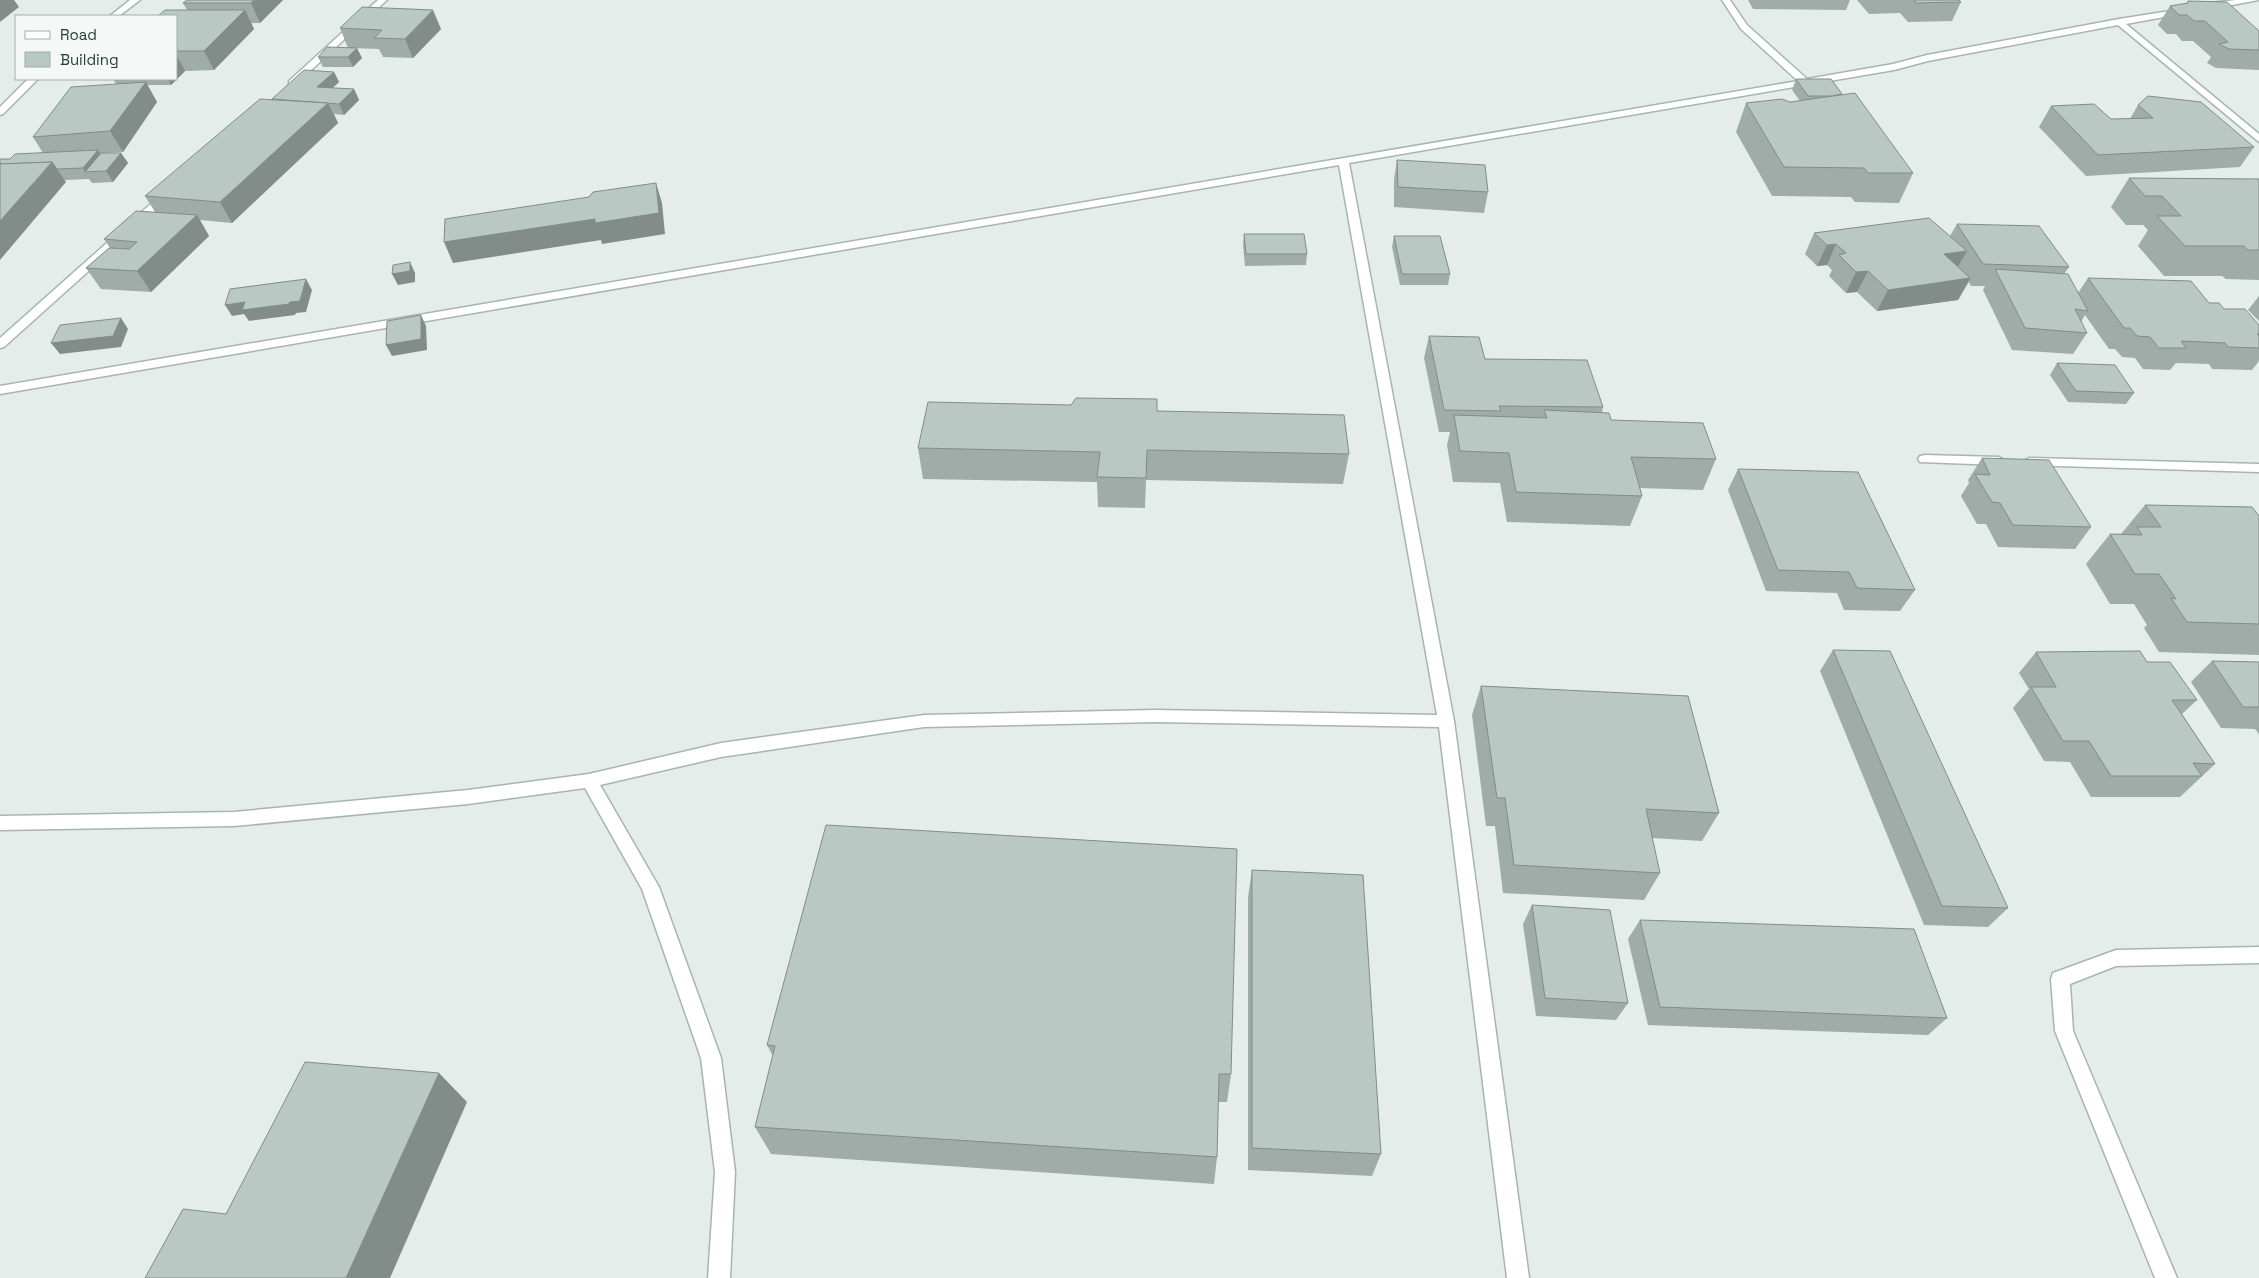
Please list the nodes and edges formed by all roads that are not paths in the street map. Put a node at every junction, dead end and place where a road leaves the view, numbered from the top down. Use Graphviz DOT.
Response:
graph roads {
  1 [pos="136,0"];
  2 [pos="383,0"];
  3 [pos="1726,0"];
  4 [pos="2255,0"];
  5 [pos="115,15"];
  6 [pos="2119,22"];
  7 [pos="32,80"];
  8 [pos="1804,81"];
  9 [pos="287,88"];
  10 [pos="0,112"];
  11 [pos="2259,139"];
  12 [pos="1343,160"];
  13 [pos="176,187"];
  14 [pos="0,344"];
  15 [pos="0,390"];
  16 [pos="1925,459"];
  17 [pos="2259,468"];
  18 [pos="1446,721"];
  19 [pos="589,781"];
  20 [pos="0,823"];
  21 [pos="2259,955"];
  22 [pos="719,1278"];
  23 [pos="1518,1278"];
  24 [pos="2166,1278"];
  1 -- 5 [label="street"];
  2 -- 9 [label="street"];
  3 -- 8 [label="street"];
  4 -- 6 [label="street"];
  6 -- 8 [label="street"];
  6 -- 11 [label="street"];
  7 -- 10 [label="street"];
  8 -- 12 [label="street"];
  12 -- 15 [label="street"];
  12 -- 18 [label="street"];
  13 -- 14 [label="street"];
  16 -- 17 [label="street"];
  18 -- 19 [label="street"];
  18 -- 23 [label="street"];
  19 -- 20 [label="street"];
  19 -- 22 [label="street"];
  21 -- 24 [label="street"];
}
